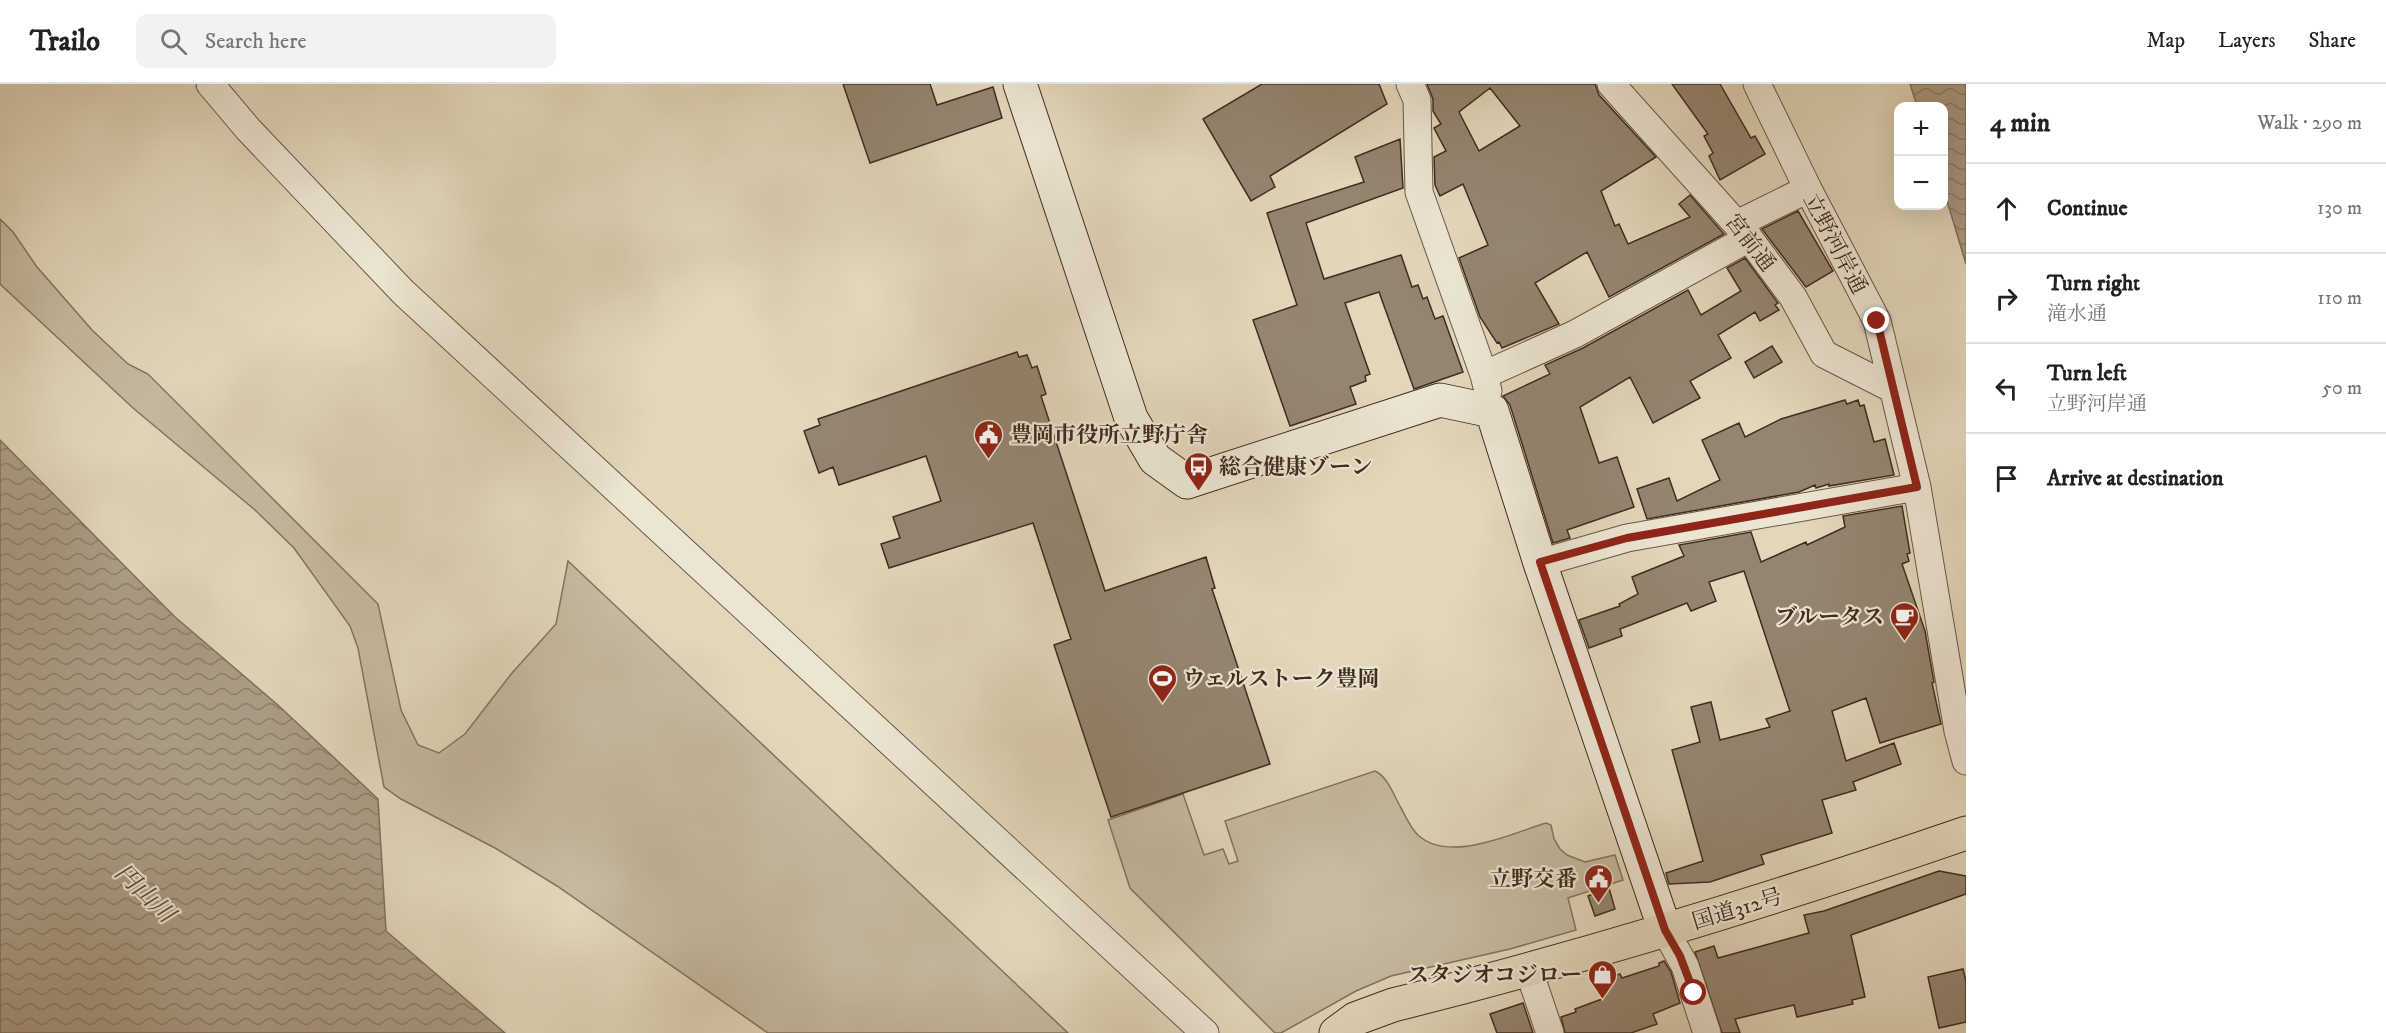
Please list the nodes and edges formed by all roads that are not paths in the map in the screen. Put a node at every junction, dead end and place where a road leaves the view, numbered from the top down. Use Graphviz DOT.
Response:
graph roads {
  1 [pos="210,84"];
  2 [pos="1020,84"];
  3 [pos="1410,84"];
  4 [pos="1611,84"];
  5 [pos="1756,84"];
  6 [pos="1808,189"];
  7 [pos="1749,238"];
  8 [pos="1484,375"];
  9 [pos="1893,388"];
  10 [pos="1492,411"];
  11 [pos="1917,487"];
  12 [pos="1540,562"];
  13 [pos="1966,761"];
  14 [pos="1966,833"];
  15 [pos="1665,930"];
  16 [pos="1528,969"];
  17 [pos="1205,1033"];
  18 [pos="1335,1033"];
  19 [pos="1550,1033"];
  20 [pos="1707,1033"];
  1 -- 17 [label="street"];
  2 -- 10 [label="street"];
  3 -- 8 [label="street"];
  4 -- 7 [label="street, 宮前通"];
  5 -- 6 [label="street, 立野河岸通"];
  6 -- 7 [label="street"];
  6 -- 9 [label="street, 立野河岸通"];
  7 -- 8 [label="street"];
  7 -- 9 [label="street, 宮前通"];
  8 -- 10 [label="street"];
  9 -- 11 [label="street, 立野河岸通"];
  10 -- 12 [label="street"];
  11 -- 12 [label="street"];
  11 -- 13 [label="street, 立野河岸通"];
  12 -- 15 [label="street"];
  14 -- 15 [label="highway, 国道312号"];
  15 -- 16 [label="highway, 国道312号"];
  15 -- 20 [label="street"];
  16 -- 18 [label="highway, 国道312号"];
  16 -- 19 [label="street"];
}
